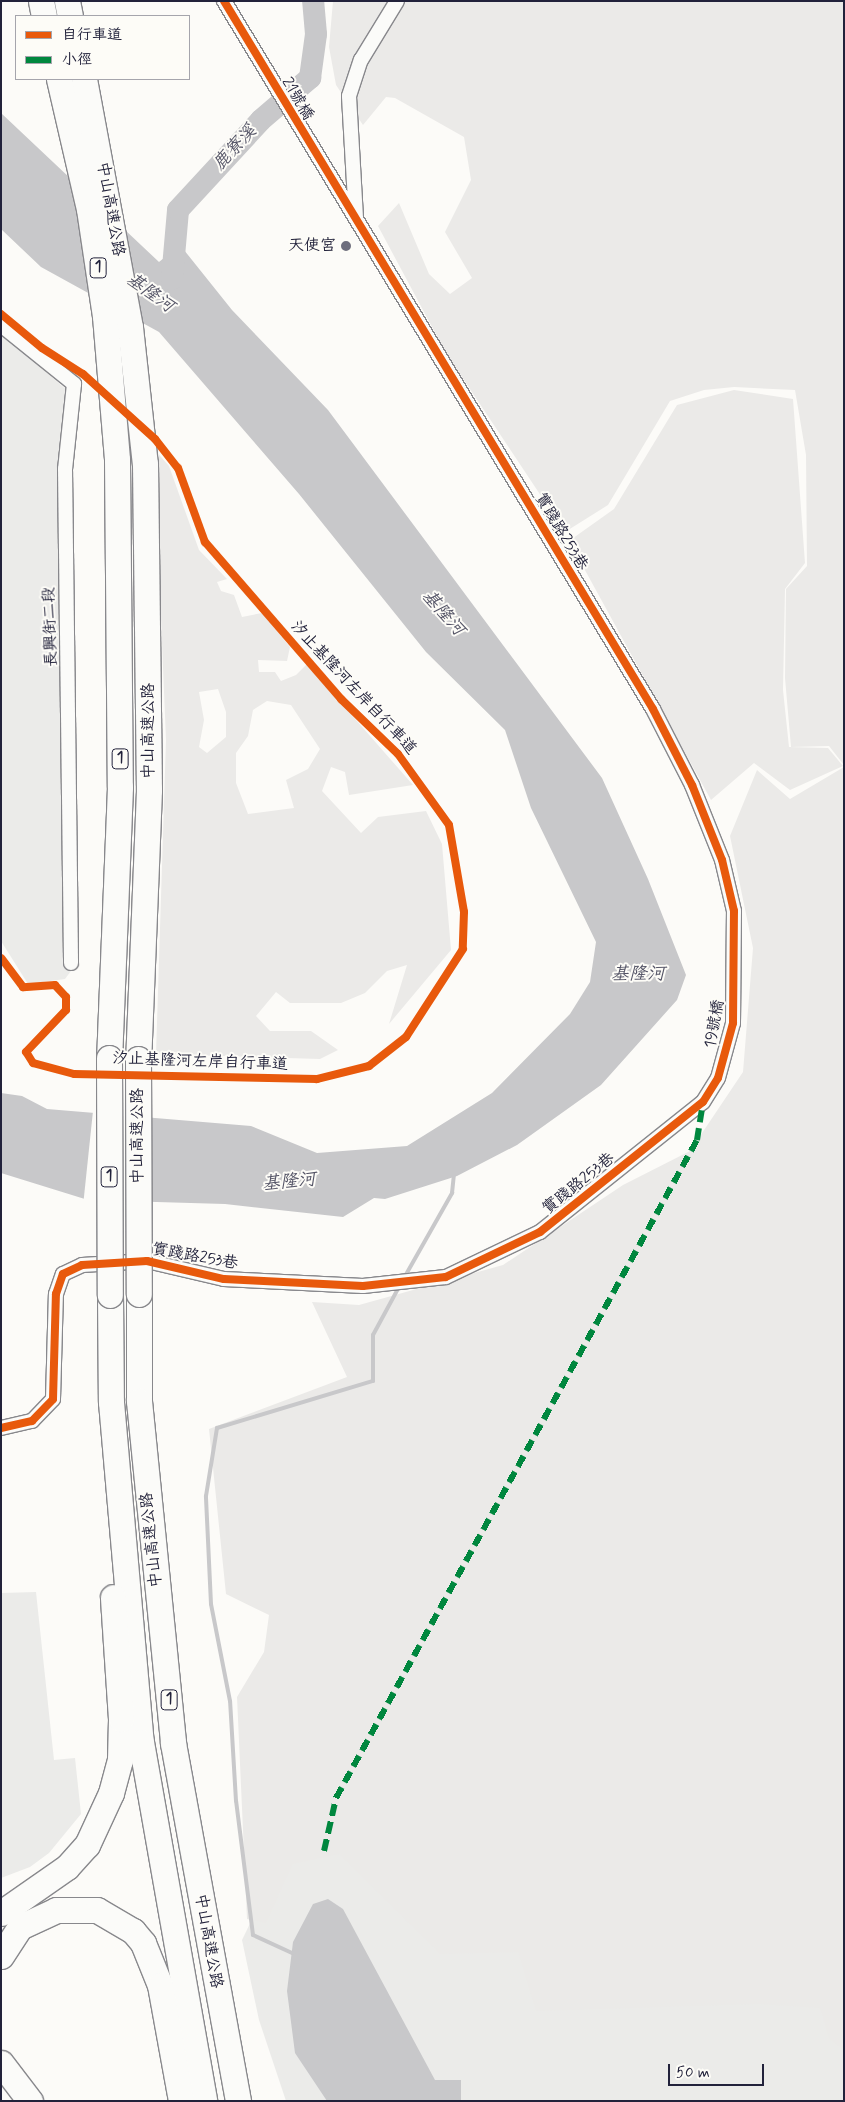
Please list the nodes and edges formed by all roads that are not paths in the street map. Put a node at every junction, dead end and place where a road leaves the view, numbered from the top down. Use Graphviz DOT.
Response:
graph roads {
  1 [pos="41,1"];
  2 [pos="67,1"];
  3 [pos="224,1"];
  4 [pos="397,1"];
  5 [pos="44,15"];
  6 [pos="70,15"];
  7 [pos="59,80"];
  8 [pos="86,86"];
  9 [pos="314,153"];
  10 [pos="354,177"];
  11 [pos="331,180"];
  12 [pos="356,219"];
  13 [pos="1,325"];
  14 [pos="736,946"];
  15 [pos="71,963"];
  16 [pos="703,1102"];
  17 [pos="111,1402"];
  18 [pos="1,1428"];
  19 [pos="34,1890"];
  20 [pos="1,1904"];
  21 [pos="1,1913"];
  22 [pos="1,1956"];
  23 [pos="2,2073"];
  24 [pos="8,2101"];
  25 [pos="12,2101"];
  26 [pos="30,2101"];
  27 [pos="181,2101"];
  28 [pos="204,2101"];
  29 [pos="238,2101"];
  1 -- 5 [label="highway"];
  2 -- 6 [label="highway"];
  3 -- 9 [label="street, 21號橋"];
  4 -- 10 [label="street"];
  7 -- 17 [label="highway, 中山高速公路 / 1, bridge"];
  8 -- 29 [label="highway, 中山高速公路 / 1, bridge"];
  9 -- 11 [label="street, 實踐路253巷"];
  10 -- 11 [label="street"];
  10 -- 12 [label="street"];
  11 -- 12 [label="street, 實踐路253巷"];
  12 -- 14 [label="street, 實踐路253巷"];
  13 -- 15 [label="street, 長興街二段"];
  14 -- 16 [label="street, 19號橋"];
  16 -- 18 [label="street, 實踐路253巷"];
  17 -- 19 [label="highway"];
  17 -- 28 [label="highway, 中山高速公路 / 1"];
  19 -- 20 [label="highway"];
  19 -- 21 [label="highway"];
  22 -- 27 [label="highway"];
  23 -- 24 [label="highway"];
  23 -- 25 [label="highway"];
  23 -- 26 [label="highway"];
}
